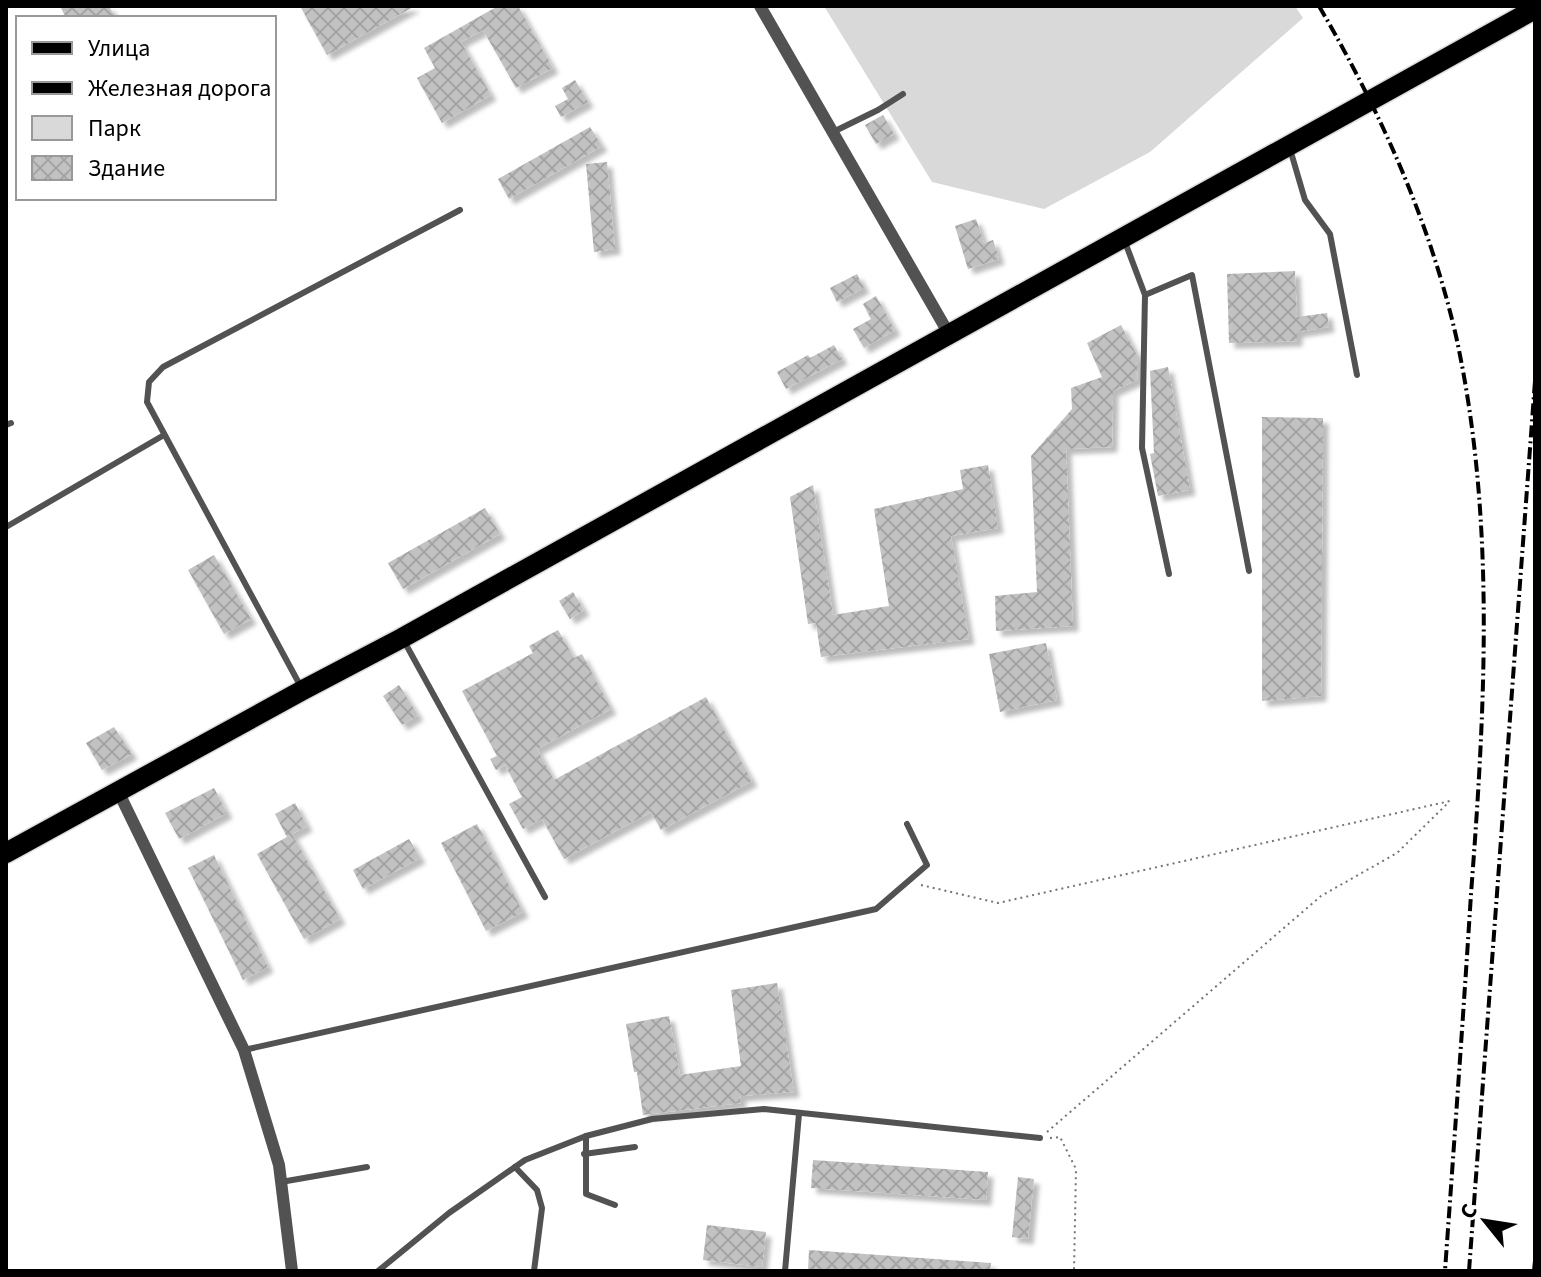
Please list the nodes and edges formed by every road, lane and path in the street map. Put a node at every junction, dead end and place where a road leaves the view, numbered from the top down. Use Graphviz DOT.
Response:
graph roads {
  1 [pos="760,6"];
  2 [pos="1535,9"];
  3 [pos="903,94"];
  4 [pos="833,132"];
  5 [pos="1289,145"];
  6 [pos="460,210"];
  7 [pos="1124,238"];
  8 [pos="1145,295"];
  9 [pos="949,334"];
  10 [pos="1357,375"];
  11 [pos="164,435"];
  12 [pos="6,527"];
  13 [pos="1249,571"];
  14 [pos="1169,574"];
  15 [pos="402,638"];
  16 [pos="303,690"];
  17 [pos="118,791"];
  18 [pos="907,824"];
  19 [pos="6,853"];
  20 [pos="907,882"];
  21 [pos="545,897"];
  22 [pos="244,1050"];
  23 [pos="799,1114"];
  24 [pos="586,1136"];
  25 [pos="1040,1138"];
  26 [pos="635,1147"];
  27 [pos="584,1154"];
  28 [pos="367,1167"];
  29 [pos="515,1167"];
  30 [pos="281,1182"];
  31 [pos="615,1205"];
  32 [pos="292,1271"];
  33 [pos="378,1271"];
  34 [pos="534,1271"];
  35 [pos="785,1271"];
  36 [pos="1074,1271"];
  1 -- 4 [label="street"];
  2 -- 5 [label="main road"];
  3 -- 4 [label="lane"];
  4 -- 9 [label="street"];
  5 -- 7 [label="main road"];
  5 -- 10 [label="lane"];
  6 -- 11 [label="lane"];
  7 -- 8 [label="lane"];
  7 -- 9 [label="main road"];
  8 -- 13 [label="lane"];
  8 -- 14 [label="lane"];
  9 -- 15 [label="main road"];
  11 -- 12 [label="lane"];
  11 -- 16 [label="lane"];
  15 -- 16 [label="main road"];
  15 -- 21 [label="lane"];
  16 -- 17 [label="main road"];
  17 -- 19 [label="main road"];
  17 -- 22 [label="street"];
  18 -- 20 [label="lane"];
  20 -- 22 [label="lane"];
  20 -- 25 [label="path"];
  22 -- 30 [label="street"];
  23 -- 24 [label="lane"];
  23 -- 25 [label="lane"];
  23 -- 35 [label="lane"];
  24 -- 27 [label="lane"];
  24 -- 29 [label="lane"];
  25 -- 36 [label="path"];
  26 -- 27 [label="lane"];
  27 -- 31 [label="lane"];
  28 -- 30 [label="lane"];
  29 -- 33 [label="lane"];
  29 -- 34 [label="lane"];
  30 -- 32 [label="street"];
}
